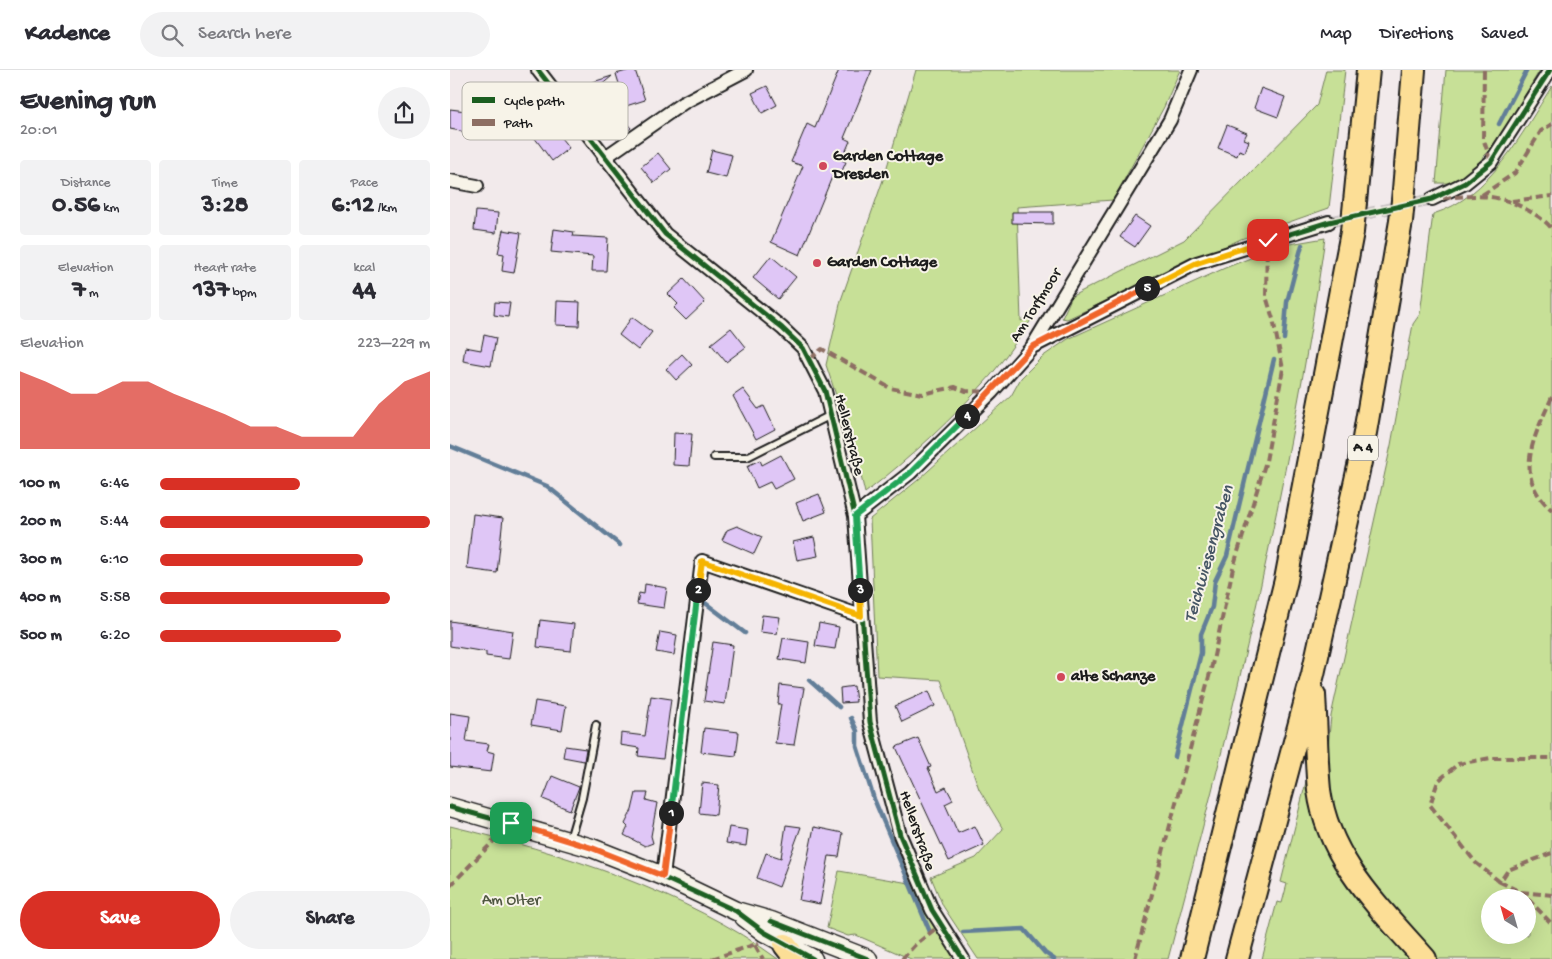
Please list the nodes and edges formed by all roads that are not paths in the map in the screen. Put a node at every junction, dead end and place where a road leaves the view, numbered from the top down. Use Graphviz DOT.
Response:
graph roads {
  1 [pos="538,70"];
  2 [pos="746,70"];
  3 [pos="1191,70"];
  4 [pos="1368,70"];
  5 [pos="1414,70"];
  6 [pos="1550,70"];
  7 [pos="547,82"];
  8 [pos="590,140"];
  9 [pos="604,158"];
  10 [pos="450,181"];
  11 [pos="477,186"];
  12 [pos="1432,198"];
  13 [pos="1329,222"];
  14 [pos="1032,347"];
  15 [pos="831,415"];
  16 [pos="714,457"];
  17 [pos="855,516"];
  18 [pos="861,616"];
  19 [pos="1313,674"];
  20 [pos="596,725"];
  21 [pos="450,807"];
  22 [pos="570,840"];
  23 [pos="663,876"];
  24 [pos="736,911"];
  25 [pos="790,952"];
  26 [pos="813,959"];
  27 [pos="868,959"];
  28 [pos="963,959"];
  29 [pos="1192,959"];
  30 [pos="1237,959"];
  31 [pos="1426,959"];
  1 -- 7 [label="street, Hellerstraße"];
  2 -- 9 [label="street"];
  3 -- 14 [label="street, Am Torfmoor"];
  4 -- 29 [label="highway, bridge"];
  5 -- 19 [label="highway, A 4, bridge"];
  6 -- 12 [label="street"];
  8 -- 9 [label="street, Hellerstraße"];
  9 -- 15 [label="street, Hellerstraße"];
  10 -- 11 [label="street"];
  13 -- 14 [label="street"];
  14 -- 17 [label="street, Am Torfmoor"];
  15 -- 16 [label="lane"];
  15 -- 17 [label="street, Hellerstraße"];
  17 -- 18 [label="street, Hellerstraße"];
  18 -- 23 [label="street"];
  18 -- 28 [label="street, Hellerstraße"];
  19 -- 30 [label="highway, A 4"];
  19 -- 31 [label="highway"];
  20 -- 22 [label="lane"];
  21 -- 22 [label="main road"];
  22 -- 23 [label="main road"];
  23 -- 24 [label="main road"];
  24 -- 25 [label="main road"];
  24 -- 27 [label="main road"];
  25 -- 26 [label="main road"];
}
